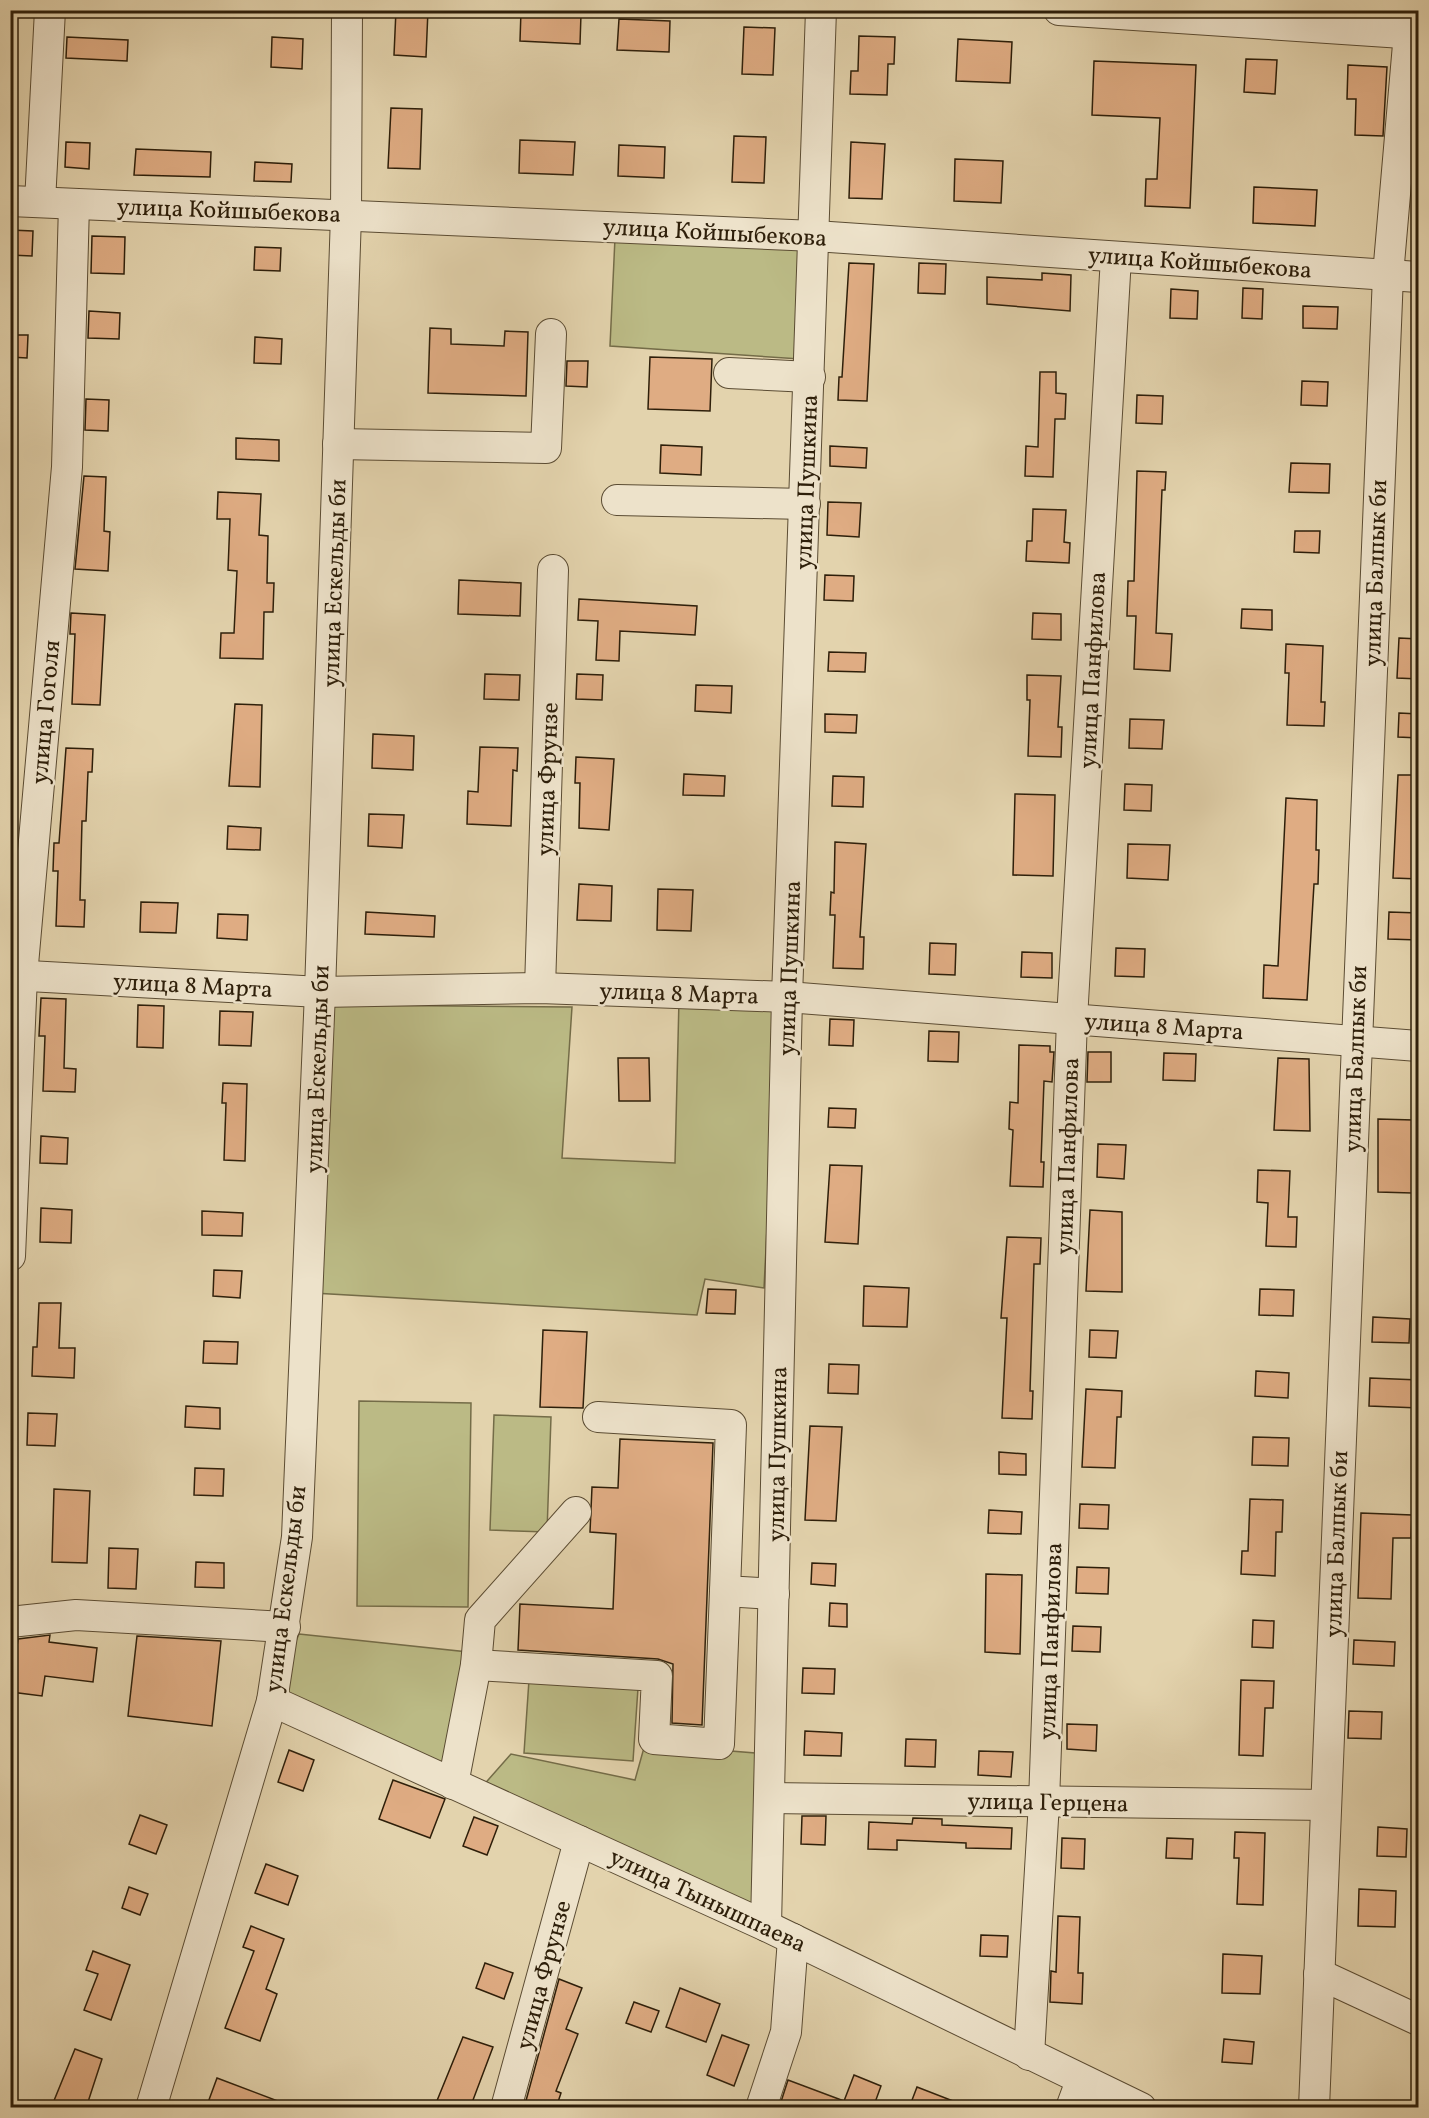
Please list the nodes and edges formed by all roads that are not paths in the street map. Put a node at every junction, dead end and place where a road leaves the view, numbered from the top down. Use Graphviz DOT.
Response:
graph roads {
  1 [pos="50,10"];
  2 [pos="347,10"];
  3 [pos="821,10"];
  4 [pos="1059,10"];
  5 [pos="1413,26"];
  6 [pos="10,201"];
  7 [pos="40,202"];
  8 [pos="74,204"];
  9 [pos="346,215"];
  10 [pos="815,236"];
  11 [pos="1116,257"];
  12 [pos="1388,275"];
  13 [pos="1419,277"];
  14 [pos="551,334"];
  15 [pos="729,373"];
  16 [pos="810,377"];
  17 [pos="338,444"];
  18 [pos="617,500"];
  19 [pos="805,504"];
  20 [pos="553,570"];
  21 [pos="16,975"];
  22 [pos="540,988"];
  23 [pos="320,992"];
  24 [pos="787,998"];
  25 [pos="1072,1019"];
  26 [pos="1356,1040"];
  27 [pos="1419,1046"];
  28 [pos="10,1256"];
  29 [pos="598,1417"];
  30 [pos="731,1425"];
  31 [pos="777,1428"];
  32 [pos="576,1512"];
  33 [pos="725,1591"];
  34 [pos="774,1594"];
  35 [pos="10,1622"];
  36 [pos="285,1627"];
  37 [pos="476,1665"];
  38 [pos="272,1701"];
  39 [pos="453,1784"];
  40 [pos="769,1798"];
  41 [pos="1044,1802"];
  42 [pos="1326,1805"];
  43 [pos="579,1841"];
  44 [pos="766,1926"];
  45 [pos="793,1939"];
  46 [pos="1319,1974"];
  47 [pos="1419,2020"];
  48 [pos="1029,2055"];
  49 [pos="1076,2094"];
  50 [pos="151,2108"];
  51 [pos="506,2108"];
  52 [pos="760,2108"];
  53 [pos="1141,2108"];
  54 [pos="1314,2108"];
  1 -- 7 [label="street"];
  2 -- 9 [label="street, улица Ескельды би"];
  3 -- 10 [label="street, улица Пушкина"];
  4 -- 5 [label="street"];
  5 -- 12 [label="street, улица Балпык би"];
  6 -- 7 [label="street, улица Койшыбекова"];
  7 -- 8 [label="street, улица Койшыбекова"];
  8 -- 9 [label="street, улица Койшыбекова"];
  8 -- 21 [label="street, улица Гоголя"];
  9 -- 10 [label="street, улица Койшыбекова"];
  9 -- 17 [label="street, улица Ескельды би"];
  10 -- 11 [label="street, улица Койшыбекова"];
  10 -- 16 [label="street, улица Пушкина"];
  11 -- 12 [label="street, улица Койшыбекова"];
  11 -- 25 [label="street, улица Панфилова"];
  12 -- 13 [label="street, улица Койшыбекова"];
  12 -- 26 [label="street, улица Балпык би"];
  14 -- 17 [label="street"];
  15 -- 16 [label="street"];
  16 -- 19 [label="street, улица Пушкина"];
  17 -- 23 [label="street, улица Ескельды би"];
  18 -- 19 [label="street"];
  19 -- 24 [label="street, улица Пушкина"];
  20 -- 22 [label="street, улица Фрунзе"];
  21 -- 23 [label="street, улица 8 Марта"];
  21 -- 28 [label="street, улица Гоголя"];
  22 -- 23 [label="street, улица 8 Марта"];
  22 -- 24 [label="street, улица 8 Марта"];
  23 -- 36 [label="street, улица Ескельды би"];
  24 -- 25 [label="street, улица 8 Марта"];
  24 -- 31 [label="street, улица Пушкина"];
  25 -- 26 [label="street, улица 8 Марта"];
  25 -- 41 [label="street, улица Панфилова"];
  26 -- 27 [label="street, улица 8 Марта"];
  26 -- 42 [label="street, улица Балпык би"];
  29 -- 30 [label="street"];
  30 -- 31 [label="street"];
  30 -- 33 [label="street"];
  31 -- 34 [label="street, улица Пушкина"];
  32 -- 37 [label="street"];
  33 -- 34 [label="street"];
  33 -- 37 [label="street"];
  34 -- 40 [label="street, улица Пушкина"];
  35 -- 36 [label="street"];
  36 -- 38 [label="street, улица Ескельды би"];
  37 -- 39 [label="street"];
  38 -- 39 [label="street, улица Тынышпаева"];
  38 -- 50 [label="street, улица Ескельды би"];
  39 -- 43 [label="street, улица Тынышпаева"];
  40 -- 41 [label="street, улица Герцена"];
  40 -- 44 [label="street, улица Пушкина"];
  41 -- 42 [label="street, улица Герцена"];
  41 -- 48 [label="street, улица Панфилова"];
  42 -- 46 [label="street, улица Балпык би"];
  43 -- 44 [label="street, улица Тынышпаева"];
  43 -- 51 [label="street, улица Фрунзе"];
  44 -- 45 [label="street, улица Тынышпаева"];
  45 -- 48 [label="street, улица Тынышпаева"];
  45 -- 52 [label="street"];
  46 -- 47 [label="street"];
  46 -- 54 [label="street, улица Балпык би"];
  48 -- 49 [label="street, улица Тынышпаева"];
  49 -- 53 [label="street, улица Тынышпаева"];
}
